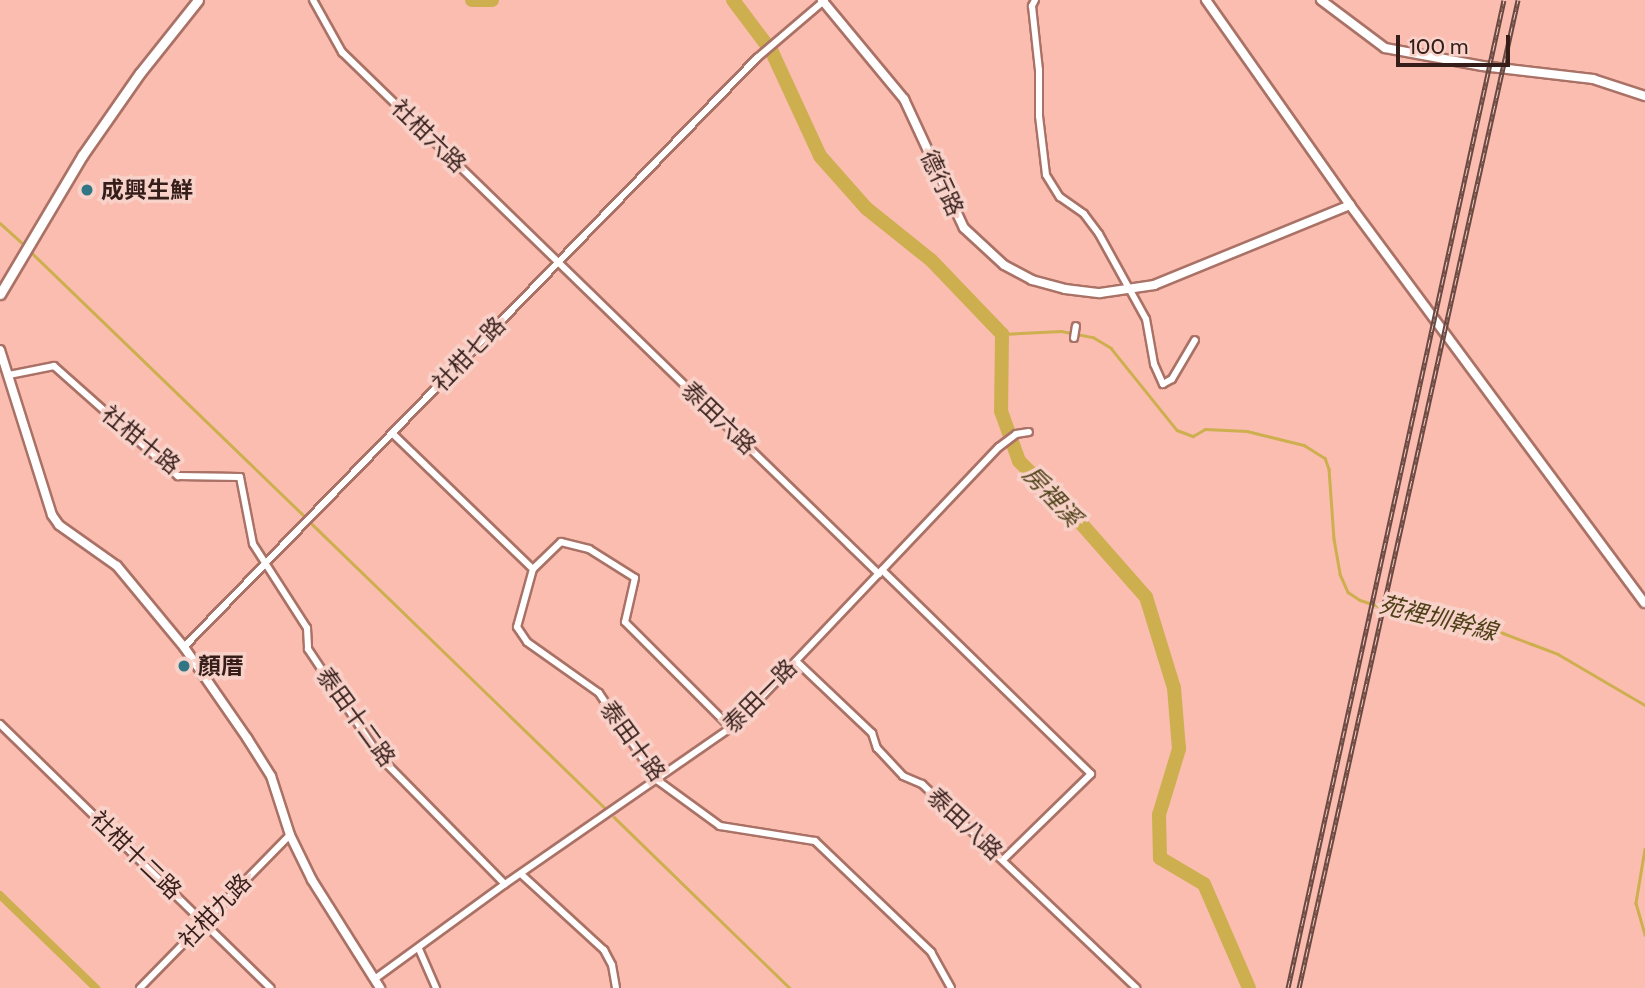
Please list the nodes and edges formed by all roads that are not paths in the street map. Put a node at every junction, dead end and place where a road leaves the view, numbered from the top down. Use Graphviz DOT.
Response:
graph roads {
  1 [pos="198,0"];
  2 [pos="313,0"];
  3 [pos="824,0"];
  4 [pos="1035,0"];
  5 [pos="1206,0"];
  6 [pos="1321,0"];
  7 [pos="1645,96"];
  8 [pos="1350,205"];
  9 [pos="559,261"];
  10 [pos="1130,290"];
  11 [pos="0,294"];
  12 [pos="1076,326"];
  13 [pos="1074,338"];
  14 [pos="1195,340"];
  15 [pos="0,350"];
  16 [pos="9,375"];
  17 [pos="1029,432"];
  18 [pos="392,433"];
  19 [pos="266,563"];
  20 [pos="533,569"];
  21 [pos="881,572"];
  22 [pos="1645,603"];
  23 [pos="184,647"];
  24 [pos="796,661"];
  25 [pos="0,723"];
  26 [pos="731,728"];
  27 [pos="657,780"];
  28 [pos="290,835"];
  29 [pos="1003,860"];
  30 [pos="521,874"];
  31 [pos="505,884"];
  32 [pos="205,922"];
  33 [pos="419,949"];
  34 [pos="376,978"];
  35 [pos="140,988"];
  36 [pos="271,988"];
  37 [pos="380,988"];
  38 [pos="436,988"];
  39 [pos="616,988"];
  40 [pos="951,988"];
  41 [pos="1136,988"];
  1 -- 11 [label="main road"];
  2 -- 9 [label="street, 社柑六路"];
  3 -- 9 [label="street, 社柑七路"];
  3 -- 10 [label="street, 德行路"];
  4 -- 10 [label="street"];
  5 -- 8 [label="street"];
  6 -- 7 [label="street"];
  8 -- 10 [label="street, 德行路"];
  8 -- 22 [label="street"];
  9 -- 18 [label="street, 社柑七路"];
  9 -- 21 [label="street, 泰田六路"];
  10 -- 14 [label="street"];
  12 -- 13 [label="street"];
  15 -- 16 [label="street"];
  16 -- 19 [label="street, 社柑十路"];
  16 -- 23 [label="street"];
  17 -- 21 [label="street, 泰田一路"];
  18 -- 19 [label="street, 社柑七路"];
  18 -- 20 [label="street"];
  19 -- 23 [label="street, 社柑七路"];
  19 -- 31 [label="street, 泰田十二路"];
  20 -- 26 [label="street"];
  20 -- 27 [label="street, 泰田十路"];
  21 -- 24 [label="street, 泰田一路"];
  21 -- 29 [label="street, 泰田六路"];
  23 -- 28 [label="street"];
  24 -- 26 [label="street, 泰田一路"];
  24 -- 29 [label="street, 泰田八路"];
  25 -- 32 [label="street, 社柑十二路"];
  26 -- 27 [label="street, 泰田一路"];
  27 -- 30 [label="street, 泰田一路"];
  27 -- 40 [label="street, 泰田十路"];
  28 -- 32 [label="street, 社柑九路"];
  28 -- 34 [label="street"];
  29 -- 41 [label="street, 泰田八路"];
  30 -- 31 [label="street, 泰田一路"];
  30 -- 39 [label="street"];
  31 -- 33 [label="street, 泰田一路"];
  32 -- 35 [label="street, 社柑九路"];
  32 -- 36 [label="street, 社柑十二路"];
  33 -- 34 [label="street, 泰田一路"];
  33 -- 38 [label="street"];
  34 -- 37 [label="street"];
}
